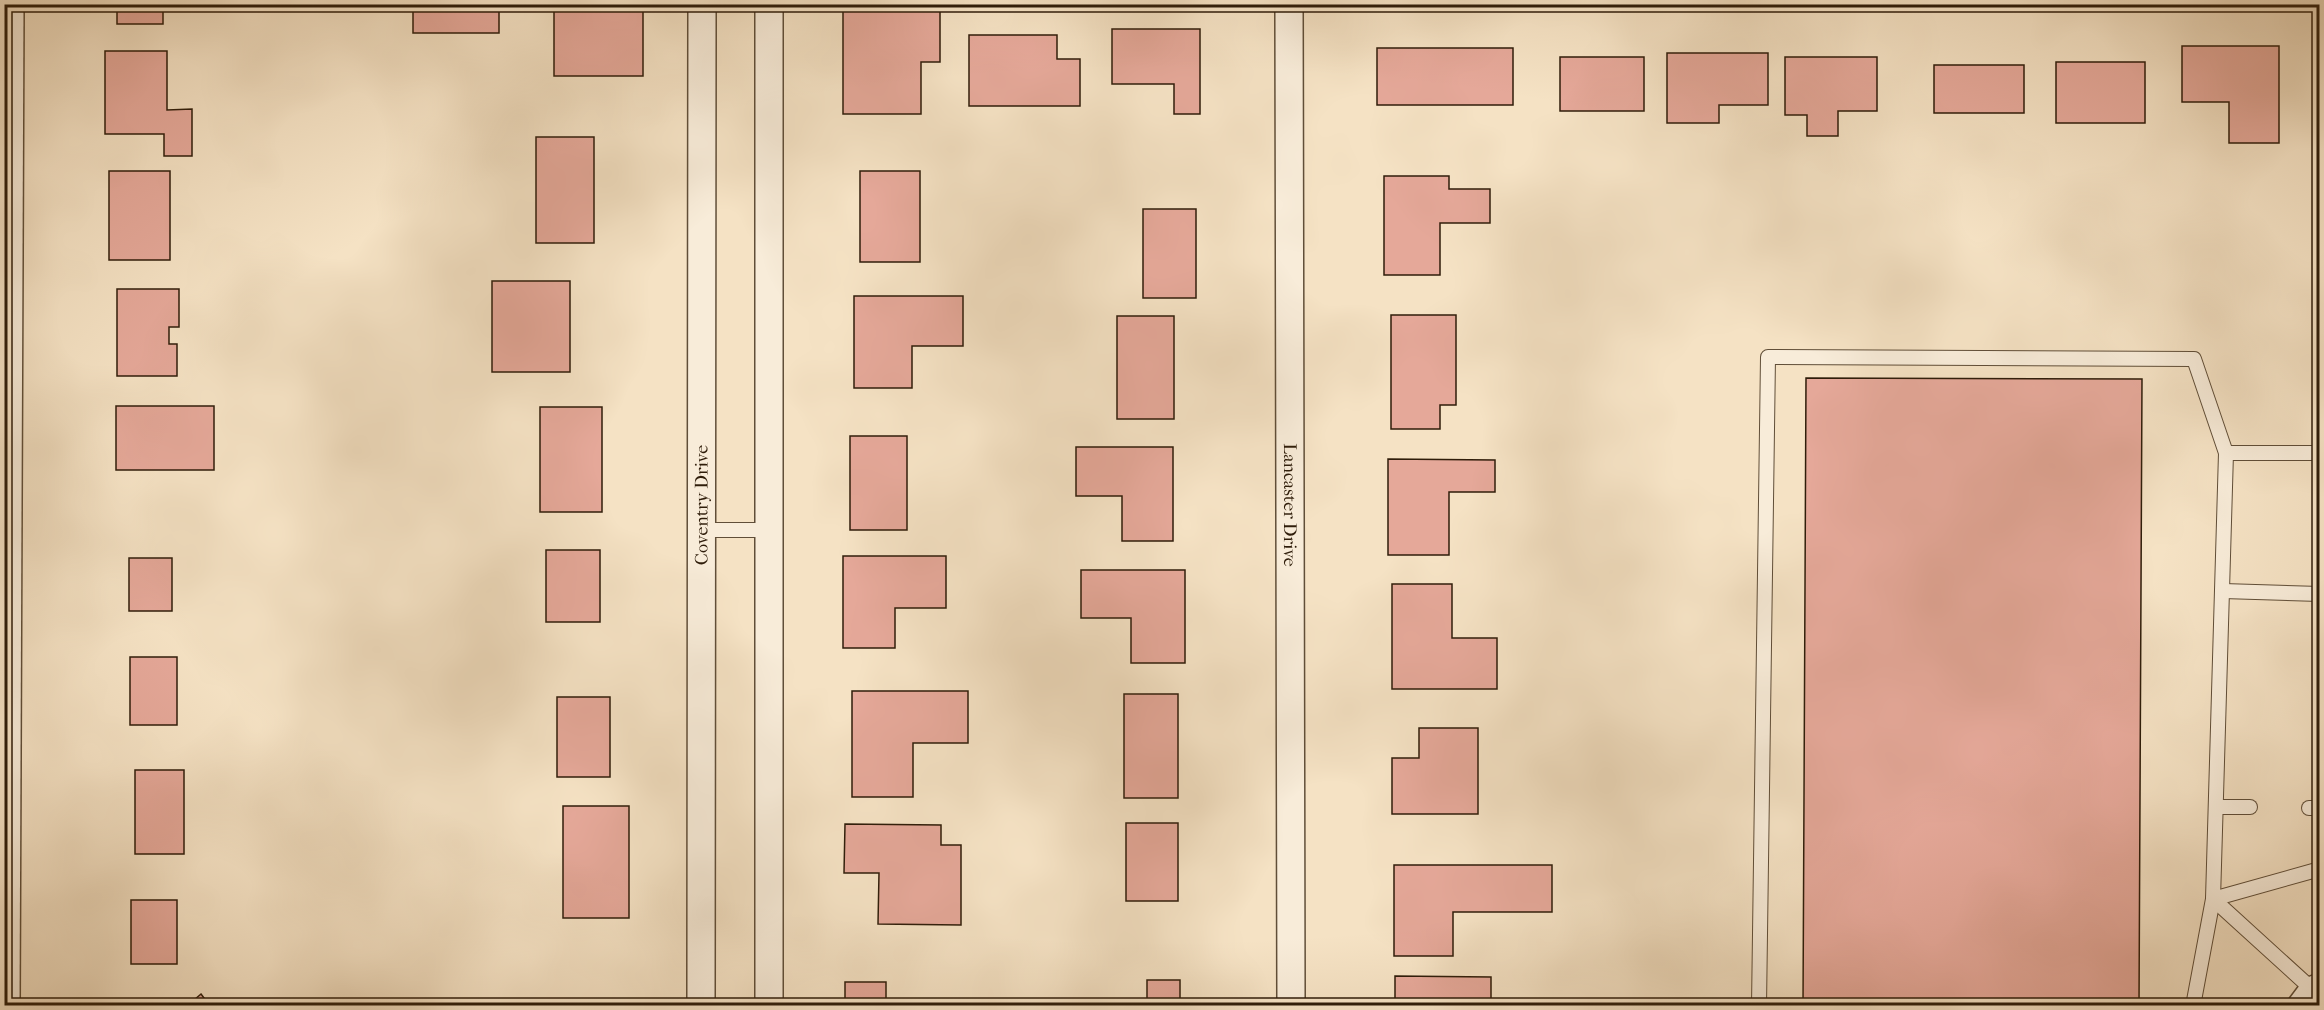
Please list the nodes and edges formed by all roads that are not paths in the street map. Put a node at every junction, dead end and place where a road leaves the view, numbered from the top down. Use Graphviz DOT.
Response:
graph roads {
  1 [pos="10,4"];
  2 [pos="702,4"];
  3 [pos="769,4"];
  4 [pos="1289,4"];
  5 [pos="2226,453"];
  6 [pos="2319,453"];
  7 [pos="702,530"];
  8 [pos="770,530"];
  9 [pos="2223,591"];
  10 [pos="2319,594"];
  11 [pos="2216,807"];
  12 [pos="2250,807"];
  13 [pos="2319,869"];
  14 [pos="2213,899"];
  15 [pos="2311,994"];
  16 [pos="6,1005"];
  17 [pos="701,1005"];
  18 [pos="769,1005"];
  19 [pos="1292,1005"];
  20 [pos="1759,1005"];
  21 [pos="2193,1005"];
  1 -- 16 [label="street"];
  2 -- 7 [label="street, Coventry Drive"];
  3 -- 8 [label="street"];
  4 -- 19 [label="street, Lancaster Drive"];
  5 -- 6 [label="lane"];
  5 -- 9 [label="lane"];
  5 -- 20 [label="lane"];
  7 -- 8 [label="lane"];
  7 -- 17 [label="street, Coventry Drive"];
  8 -- 18 [label="street"];
  9 -- 10 [label="lane"];
  9 -- 11 [label="lane"];
  11 -- 12 [label="lane"];
  11 -- 14 [label="lane"];
  13 -- 14 [label="lane"];
  14 -- 15 [label="lane"];
  14 -- 21 [label="lane"];
}
